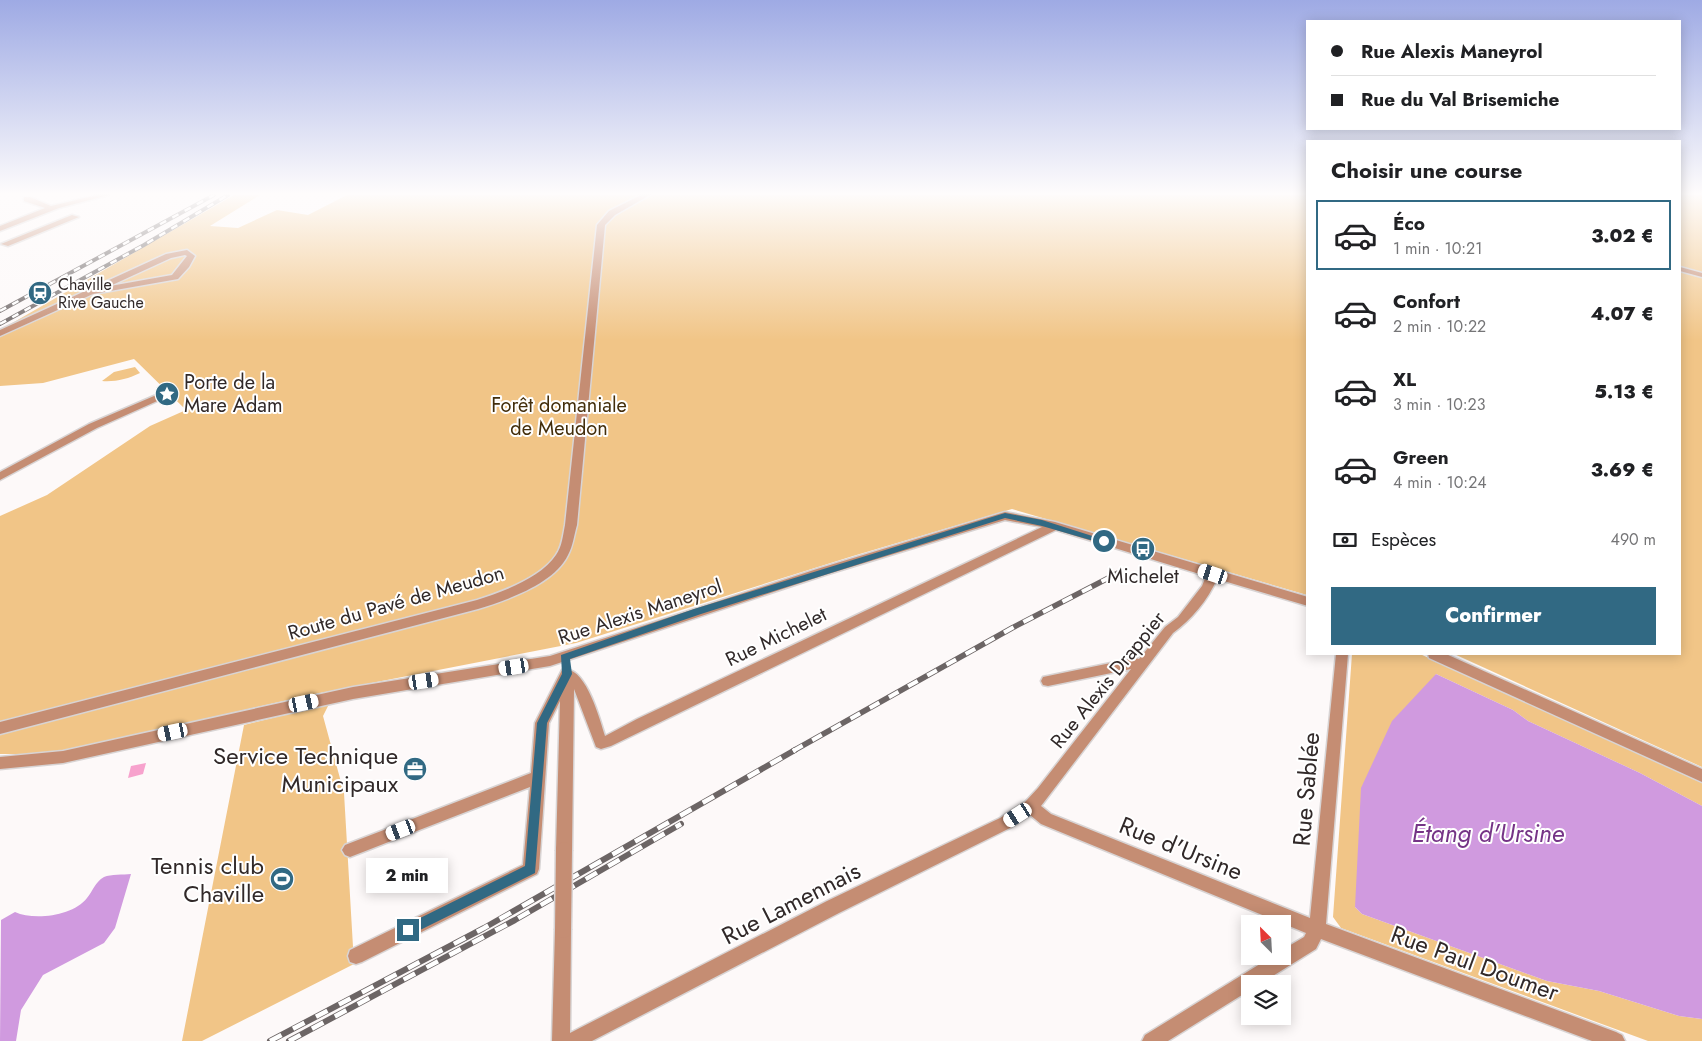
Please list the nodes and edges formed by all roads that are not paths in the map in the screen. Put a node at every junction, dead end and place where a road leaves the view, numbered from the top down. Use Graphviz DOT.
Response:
graph roads {
  1 [pos="599,244"];
  2 [pos="1681,269"];
  3 [pos="1702,275"];
  4 [pos="89,292"];
  5 [pos="0,333"];
  6 [pos="161,396"];
  7 [pos="0,477"];
  8 [pos="1055,526"];
  9 [pos="1213,574"];
  10 [pos="1306,601"];
  11 [pos="1342,655"];
  12 [pos="1436,655"];
  13 [pos="565,657"];
  14 [pos="1141,666"];
  15 [pos="567,674"];
  16 [pos="1048,681"];
  17 [pos="0,728"];
  18 [pos="0,764"];
  19 [pos="1702,776"];
  20 [pos="538,777"];
  21 [pos="1030,807"];
  22 [pos="350,850"];
  23 [pos="1317,928"];
  24 [pos="356,956"];
  25 [pos="561,1041"];
  26 [pos="573,1041"];
  27 [pos="1151,1041"];
  28 [pos="1616,1041"];
  1 -- 17 [label="street, Route du Pavé de Meudon"];
  2 -- 3 [label="street"];
  4 -- 4 [label="street"];
  4 -- 5 [label="street"];
  6 -- 7 [label="street"];
  8 -- 9 [label="street, Rue Alexis Maneyrol"];
  8 -- 13 [label="street, Rue Alexis Maneyrol"];
  8 -- 15 [label="street, Rue Michelet"];
  9 -- 10 [label="street, Rue Alexis Maneyrol"];
  9 -- 14 [label="street, Rue Alexis Drappier"];
  11 -- 23 [label="street, Rue Sablée"];
  12 -- 19 [label="street"];
  13 -- 15 [label="street"];
  13 -- 18 [label="street, Rue Alexis Maneyrol"];
  14 -- 16 [label="street"];
  14 -- 21 [label="street, Rue Alexis Drappier"];
  15 -- 20 [label="street"];
  15 -- 25 [label="street, bridge"];
  20 -- 22 [label="street"];
  20 -- 24 [label="street"];
  21 -- 23 [label="street, Rue d'Ursine"];
  21 -- 26 [label="street, Rue Lamennais"];
  23 -- 27 [label="street"];
  23 -- 28 [label="street, Rue Paul Doumer"];
}
